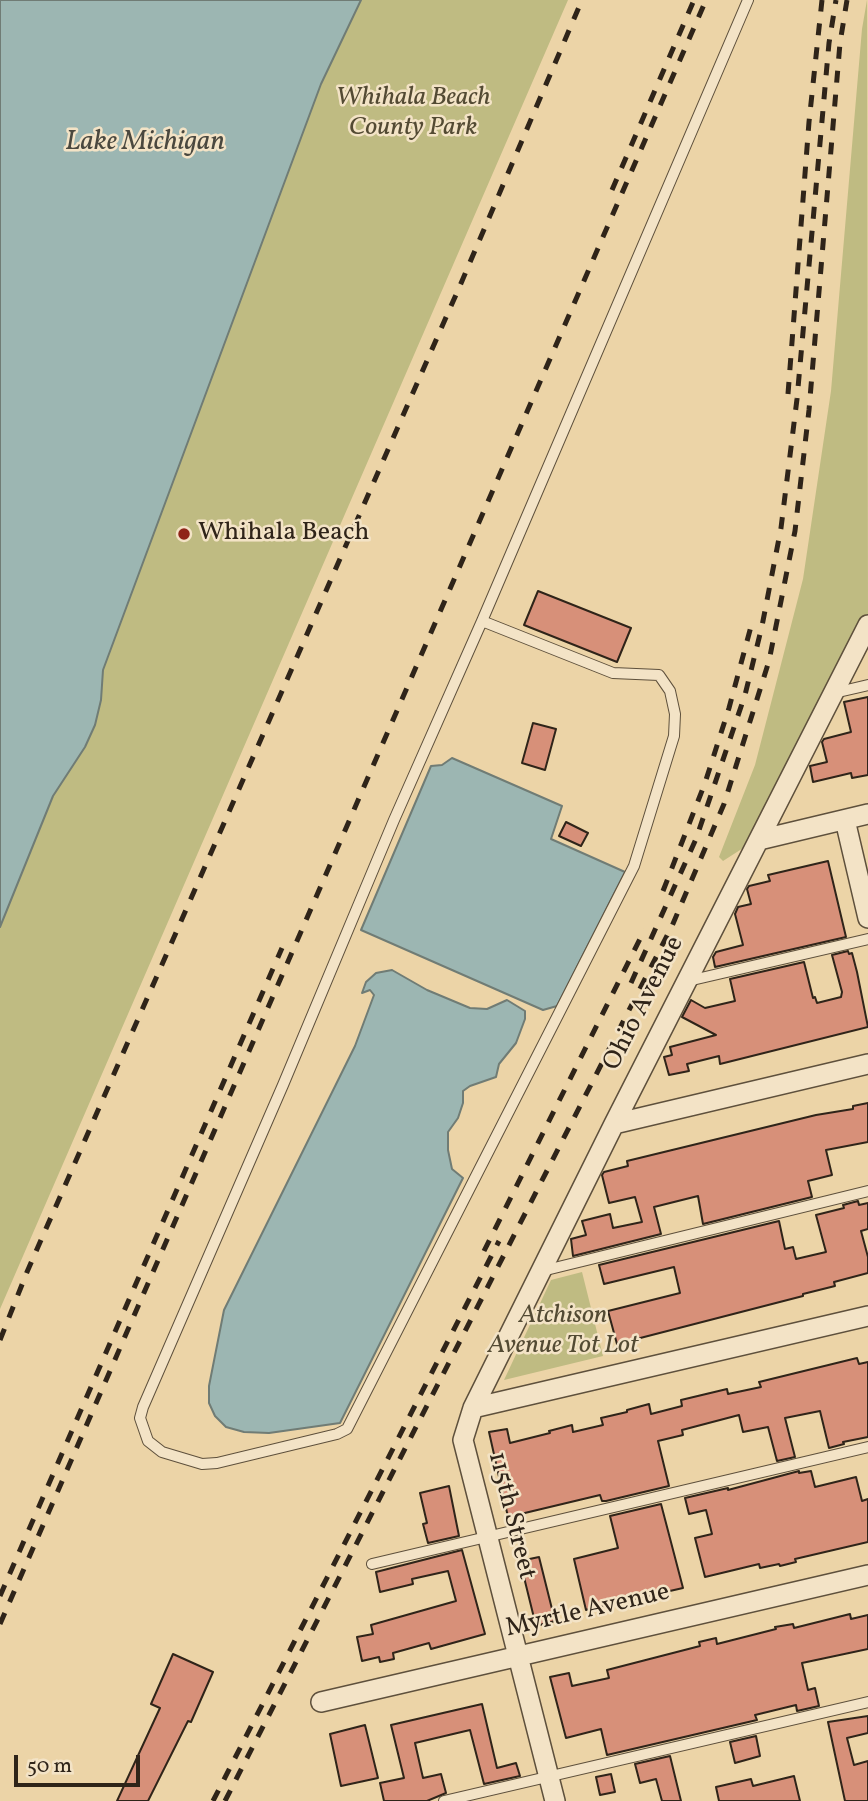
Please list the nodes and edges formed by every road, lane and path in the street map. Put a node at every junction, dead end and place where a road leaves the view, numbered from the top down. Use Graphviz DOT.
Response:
graph roads {
  1 [pos="748,0"];
  2 [pos="482,621"];
  3 [pos="868,625"];
  4 [pos="868,685"];
  5 [pos="833,693"];
  6 [pos="868,814"];
  7 [pos="845,820"];
  8 [pos="759,840"];
  9 [pos="868,918"];
  10 [pos="868,939"];
  11 [pos="686,981"];
  12 [pos="868,1064"];
  13 [pos="614,1124"];
  14 [pos="868,1191"];
  15 [pos="541,1271"];
  16 [pos="868,1316"];
  17 [pos="473,1408"];
  18 [pos="868,1447"];
  19 [pos="488,1536"];
  20 [pos="372,1564"];
  21 [pos="868,1575"];
  22 [pos="519,1655"];
  23 [pos="321,1702"];
  24 [pos="868,1702"];
  25 [pos="549,1777"];
  26 [pos="444,1801"];
  27 [pos="555,1801"];
  1 -- 2 [label="lane"];
  2 -- 2 [label="lane"];
  3 -- 5 [label="street, Ohio Avenue"];
  4 -- 5 [label="lane"];
  5 -- 8 [label="street, Ohio Avenue"];
  6 -- 7 [label="street"];
  7 -- 8 [label="street"];
  7 -- 9 [label="street"];
  8 -- 11 [label="street, Ohio Avenue"];
  10 -- 11 [label="lane"];
  11 -- 13 [label="street, Ohio Avenue"];
  12 -- 13 [label="street"];
  13 -- 15 [label="street, Ohio Avenue"];
  14 -- 15 [label="lane"];
  15 -- 17 [label="street, Ohio Avenue"];
  16 -- 17 [label="street"];
  17 -- 19 [label="street, 115th Street"];
  18 -- 19 [label="lane"];
  19 -- 20 [label="lane"];
  19 -- 22 [label="street, 115th Street"];
  21 -- 22 [label="street, Myrtle Avenue"];
  22 -- 23 [label="street, Myrtle Avenue"];
  22 -- 25 [label="street, 115th Street"];
  24 -- 25 [label="lane"];
  25 -- 26 [label="lane"];
  25 -- 27 [label="street, 115th Street"];
}
